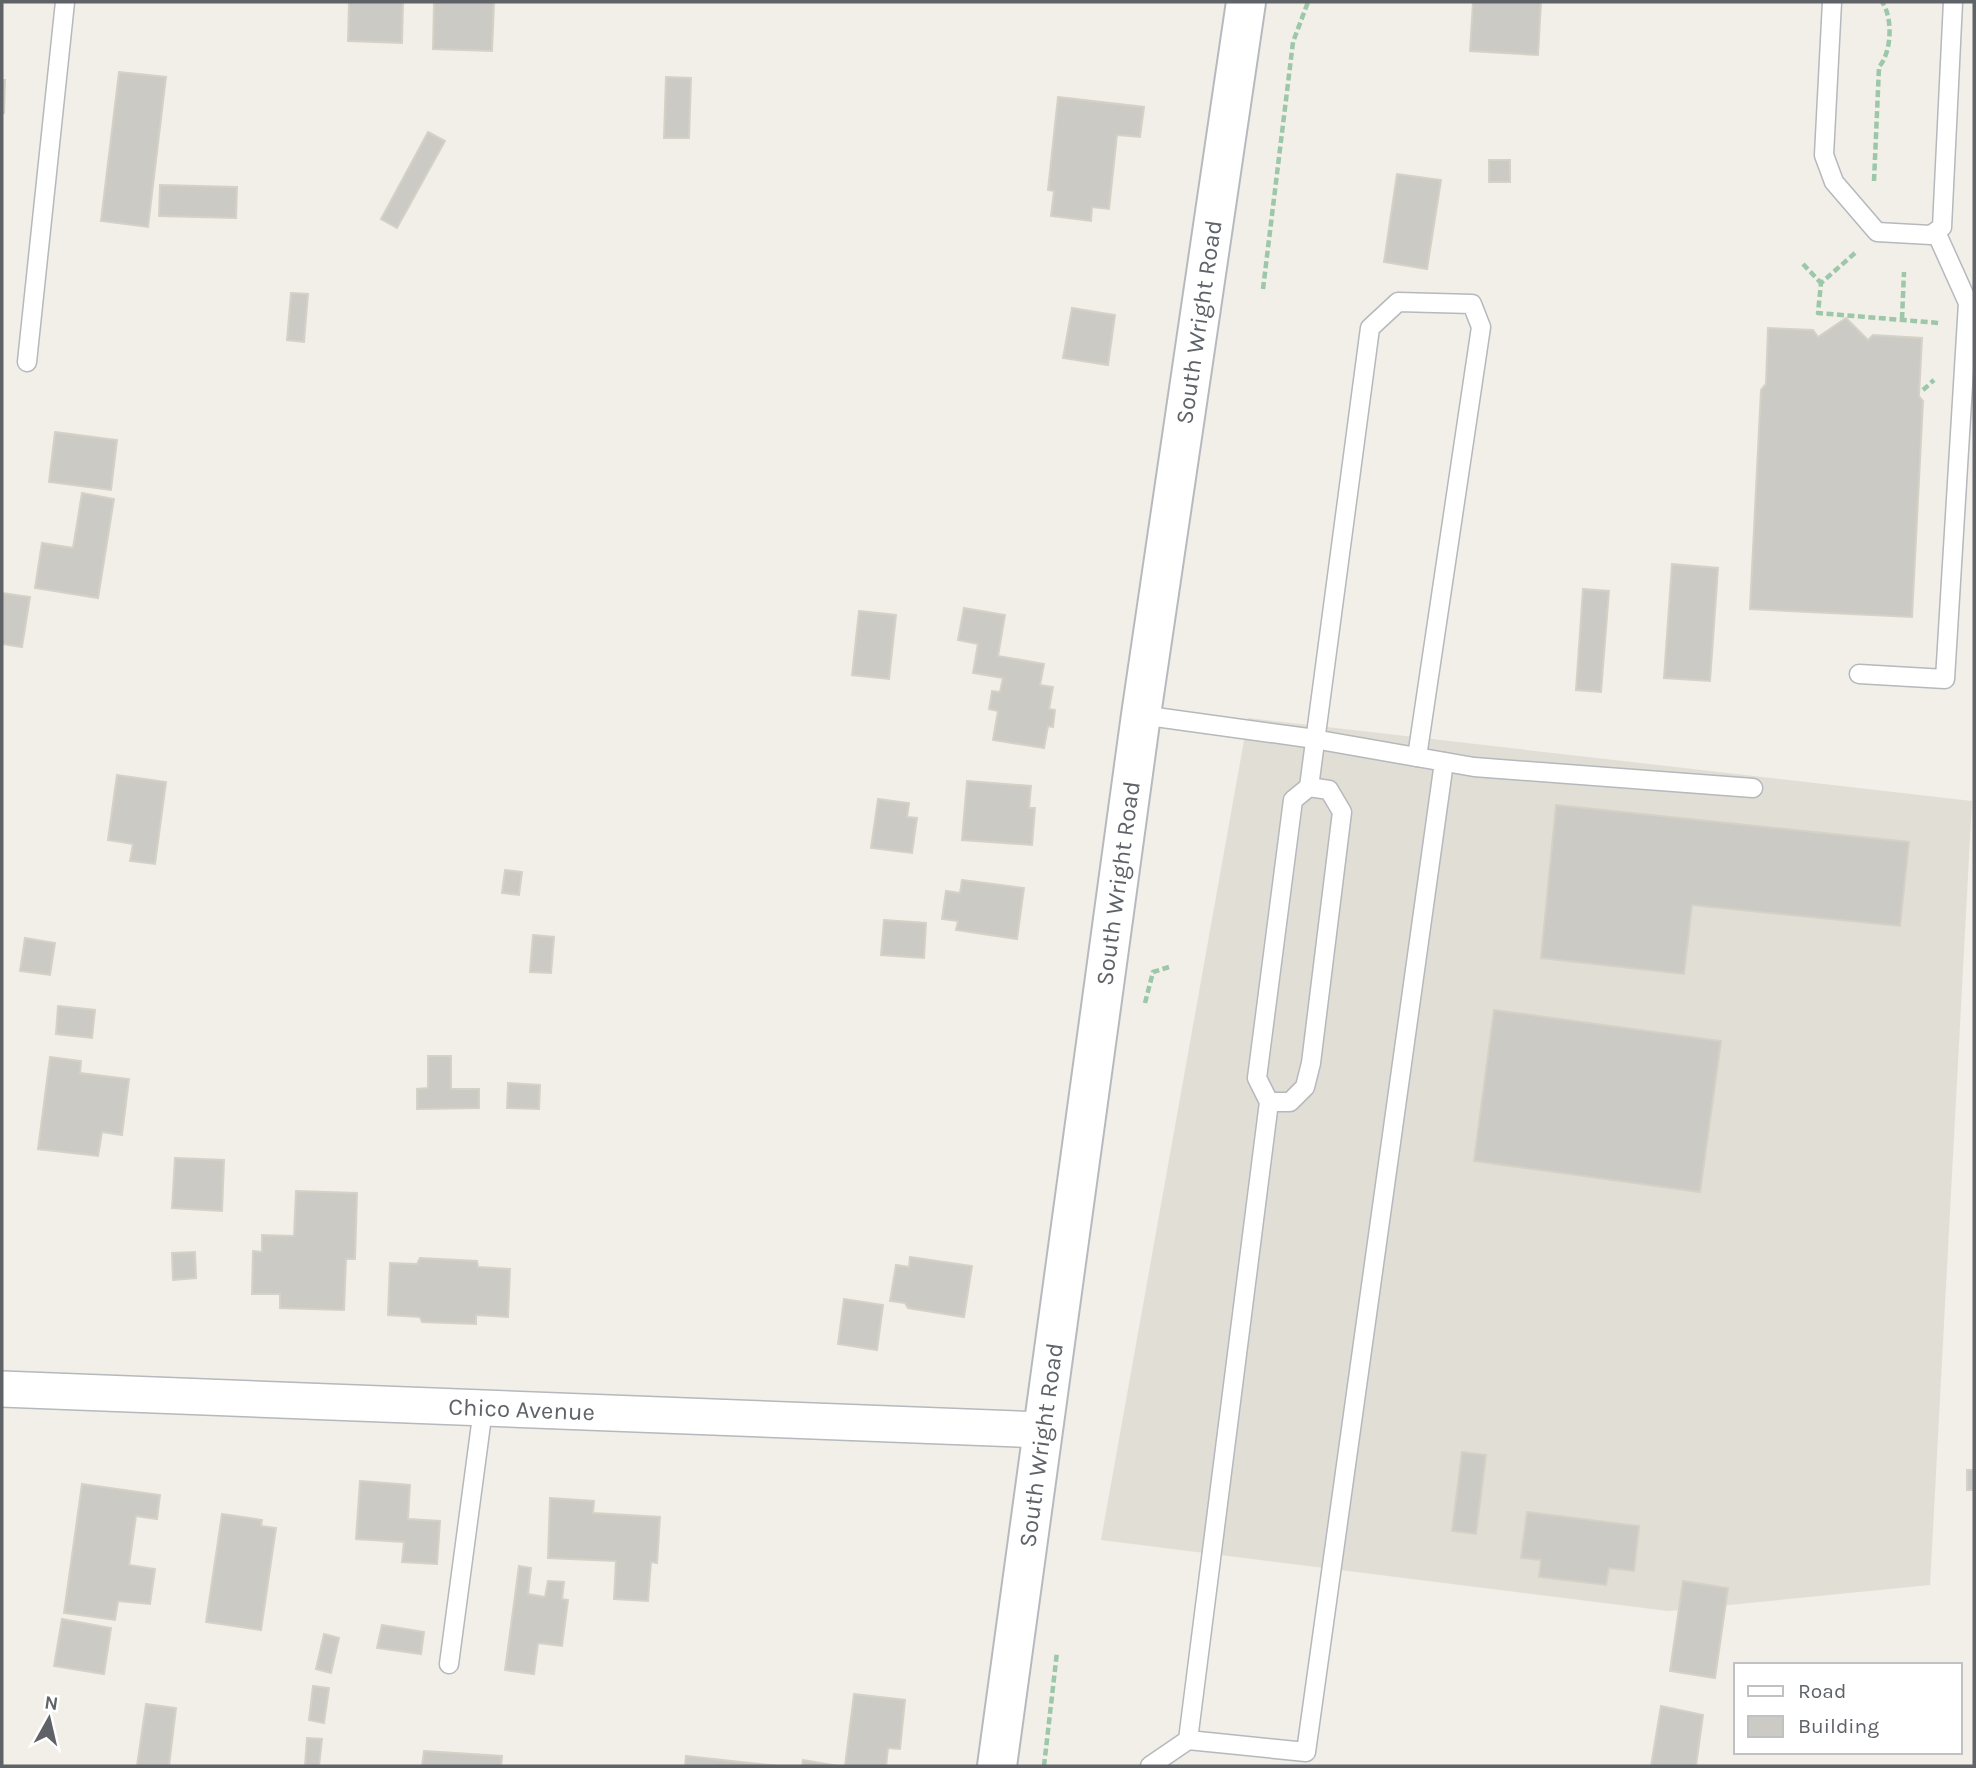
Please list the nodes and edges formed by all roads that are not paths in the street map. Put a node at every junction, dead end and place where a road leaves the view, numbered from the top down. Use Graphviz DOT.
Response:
graph roads {
  1 [pos="65,2"];
  2 [pos="1246,2"];
  3 [pos="1832,2"];
  4 [pos="1953,2"];
  5 [pos="1936,232"];
  6 [pos="27,362"];
  7 [pos="1859,674"];
  8 [pos="1142,715"];
  9 [pos="1315,739"];
  10 [pos="1418,757"];
  11 [pos="1444,762"];
  12 [pos="1309,787"];
  13 [pos="1753,788"];
  14 [pos="1269,1102"];
  15 [pos="2,1389"];
  16 [pos="483,1409"];
  17 [pos="1042,1430"];
  18 [pos="449,1664"];
  19 [pos="1188,1741"];
  20 [pos="998,1766"];
  21 [pos="1150,1766"];
  1 -- 6 [label="lane"];
  2 -- 8 [label="main road, South Wright Road"];
  3 -- 5 [label="lane"];
  4 -- 5 [label="lane"];
  5 -- 7 [label="lane"];
  8 -- 9 [label="lane"];
  8 -- 17 [label="main road, South Wright Road"];
  9 -- 10 [label="lane"];
  9 -- 10 [label="lane"];
  9 -- 12 [label="lane"];
  10 -- 11 [label="lane"];
  11 -- 13 [label="lane"];
  11 -- 19 [label="lane"];
  12 -- 14 [label="lane"];
  12 -- 14 [label="lane"];
  14 -- 19 [label="lane"];
  15 -- 16 [label="street, Chico Avenue"];
  16 -- 17 [label="street, Chico Avenue"];
  16 -- 18 [label="lane"];
  17 -- 20 [label="main road, South Wright Road"];
  19 -- 21 [label="lane"];
}
